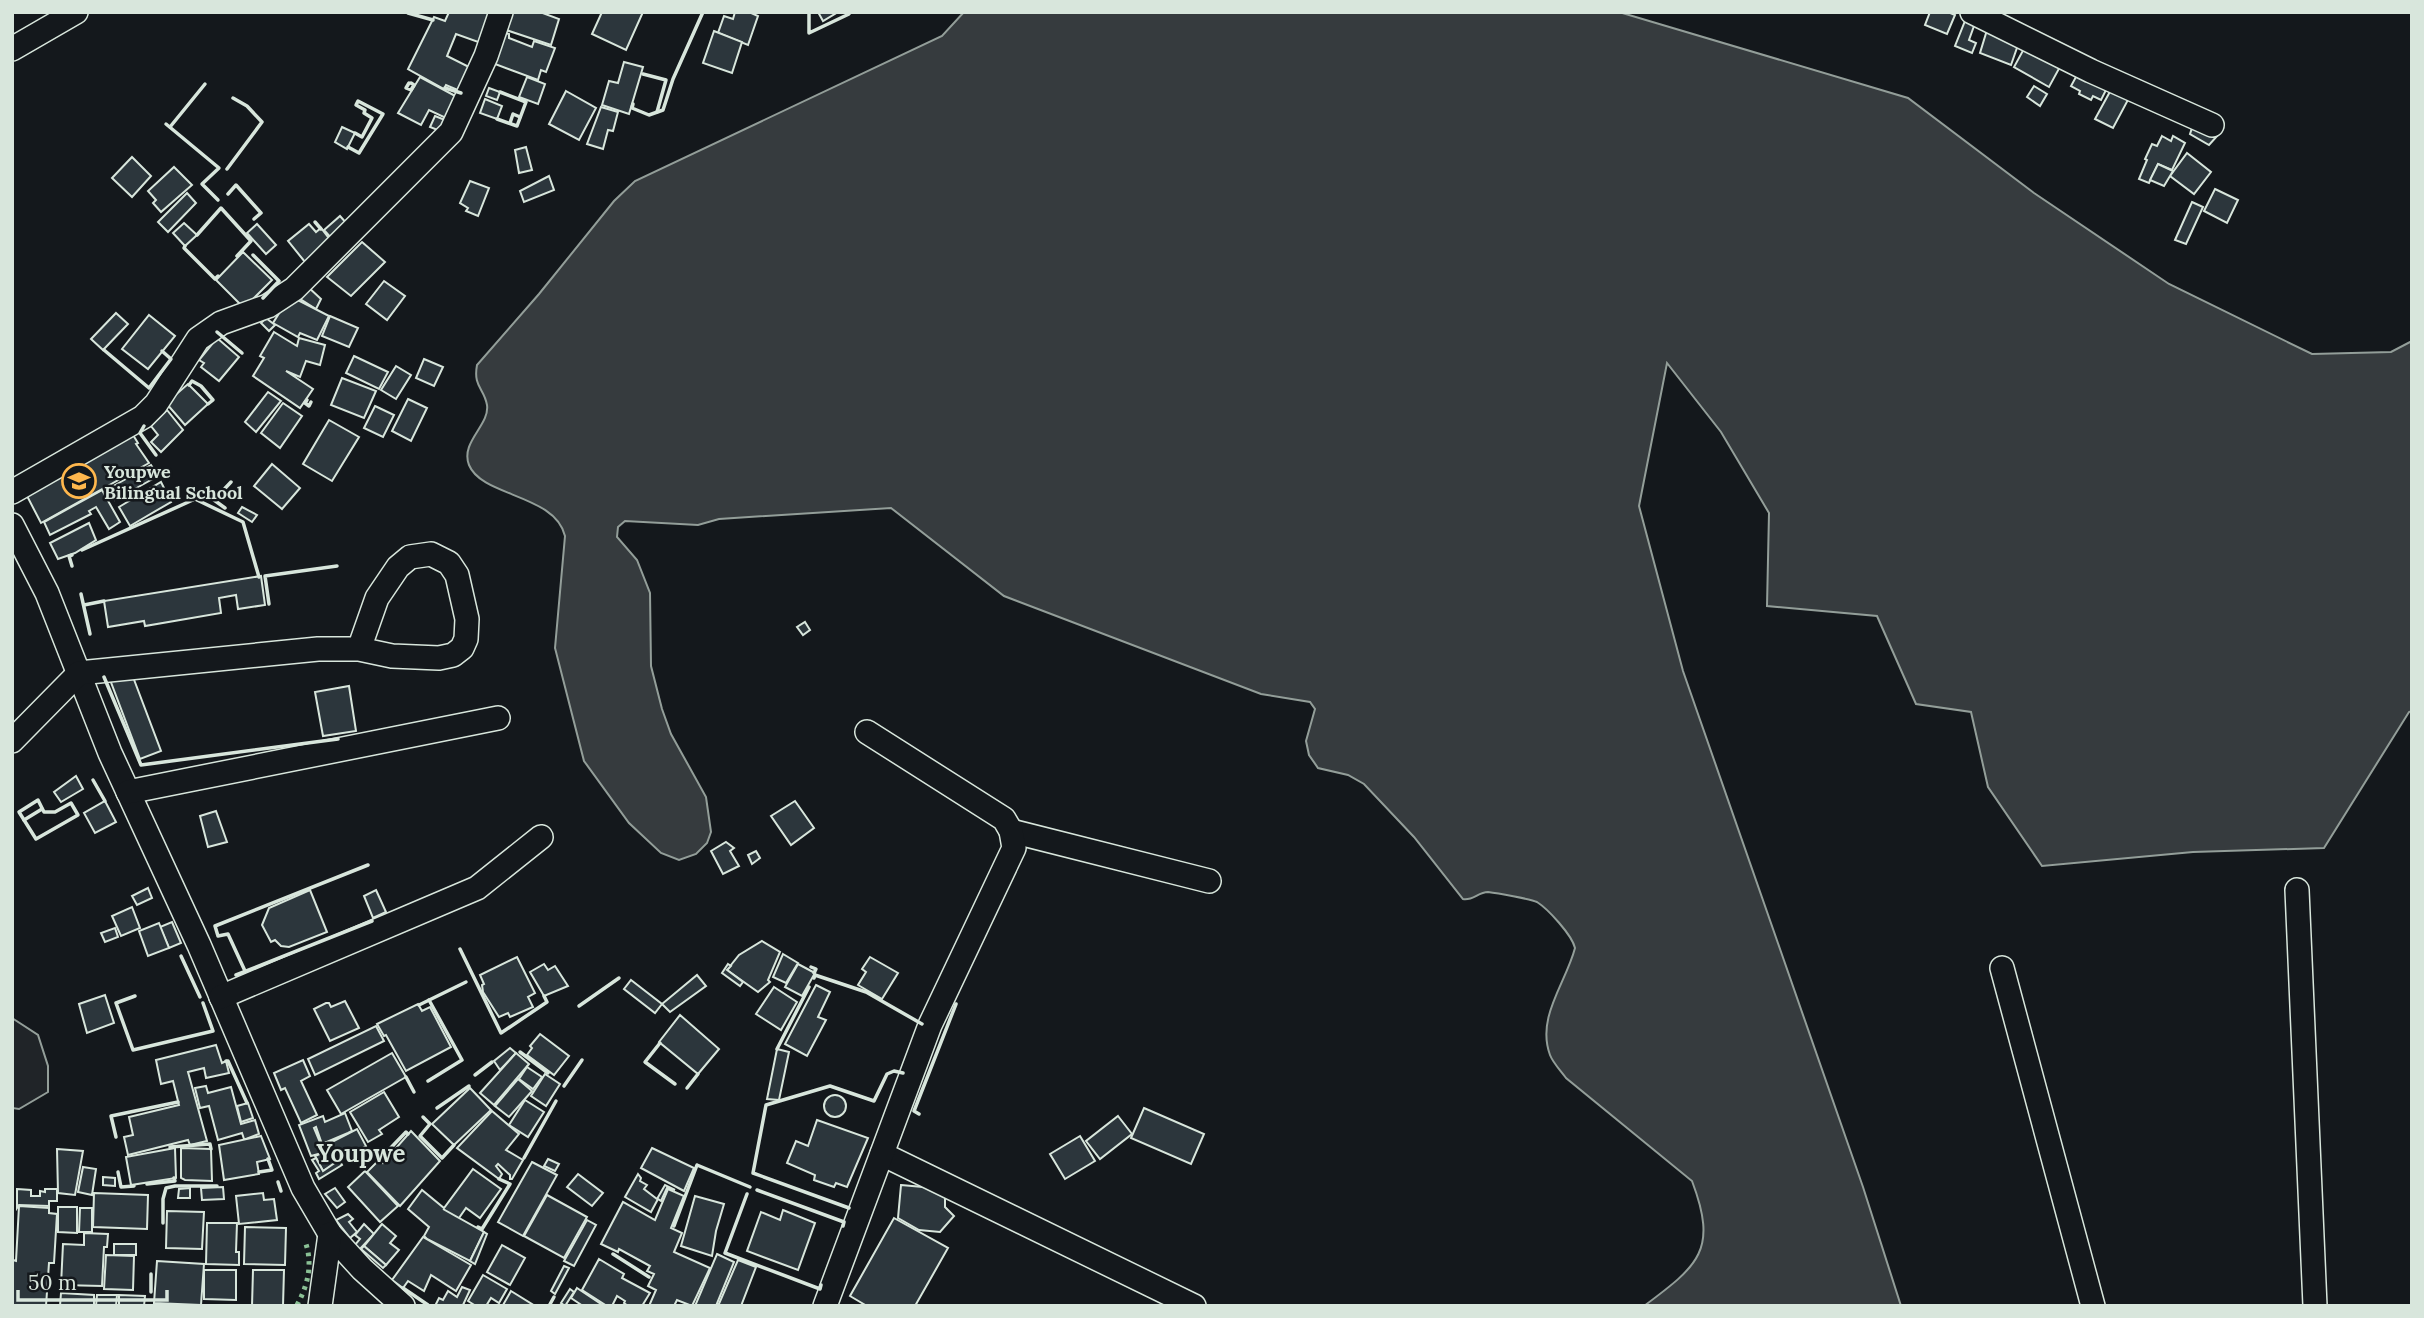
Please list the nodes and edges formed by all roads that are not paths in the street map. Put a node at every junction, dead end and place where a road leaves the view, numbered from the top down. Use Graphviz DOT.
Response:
graph roads {
  1 [pos="76,12"];
  2 [pos="501,12"];
  3 [pos="1972,12"];
  4 [pos="12,49"];
  5 [pos="2212,125"];
  6 [pos="12,492"];
  7 [pos="12,525"];
  8 [pos="359,649"];
  9 [pos="79,673"];
  10 [pos="498,718"];
  11 [pos="867,733"];
  12 [pos="12,741"];
  13 [pos="128,792"];
  14 [pos="1011,831"];
  15 [pos="541,837"];
  16 [pos="1209,881"];
  17 [pos="2297,890"];
  18 [pos="2002,968"];
  19 [pos="222,997"];
  20 [pos="881,1154"];
  21 [pos="330,1234"];
  22 [pos="320,1306"];
  23 [pos="404,1306"];
  24 [pos="825,1306"];
  25 [pos="1194,1306"];
  26 [pos="2093,1306"];
  27 [pos="2315,1306"];
  1 -- 4 [label="street"];
  2 -- 6 [label="street"];
  3 -- 5 [label="street"];
  7 -- 9 [label="street"];
  8 -- 8 [label="street"];
  8 -- 9 [label="street"];
  9 -- 12 [label="street"];
  9 -- 13 [label="street"];
  10 -- 13 [label="street"];
  11 -- 14 [label="street"];
  13 -- 19 [label="street"];
  14 -- 16 [label="street"];
  14 -- 20 [label="street"];
  15 -- 19 [label="street"];
  17 -- 27 [label="street"];
  18 -- 26 [label="street"];
  19 -- 21 [label="street"];
  20 -- 24 [label="street"];
  20 -- 25 [label="street"];
  21 -- 22 [label="street"];
  21 -- 23 [label="street"];
}
